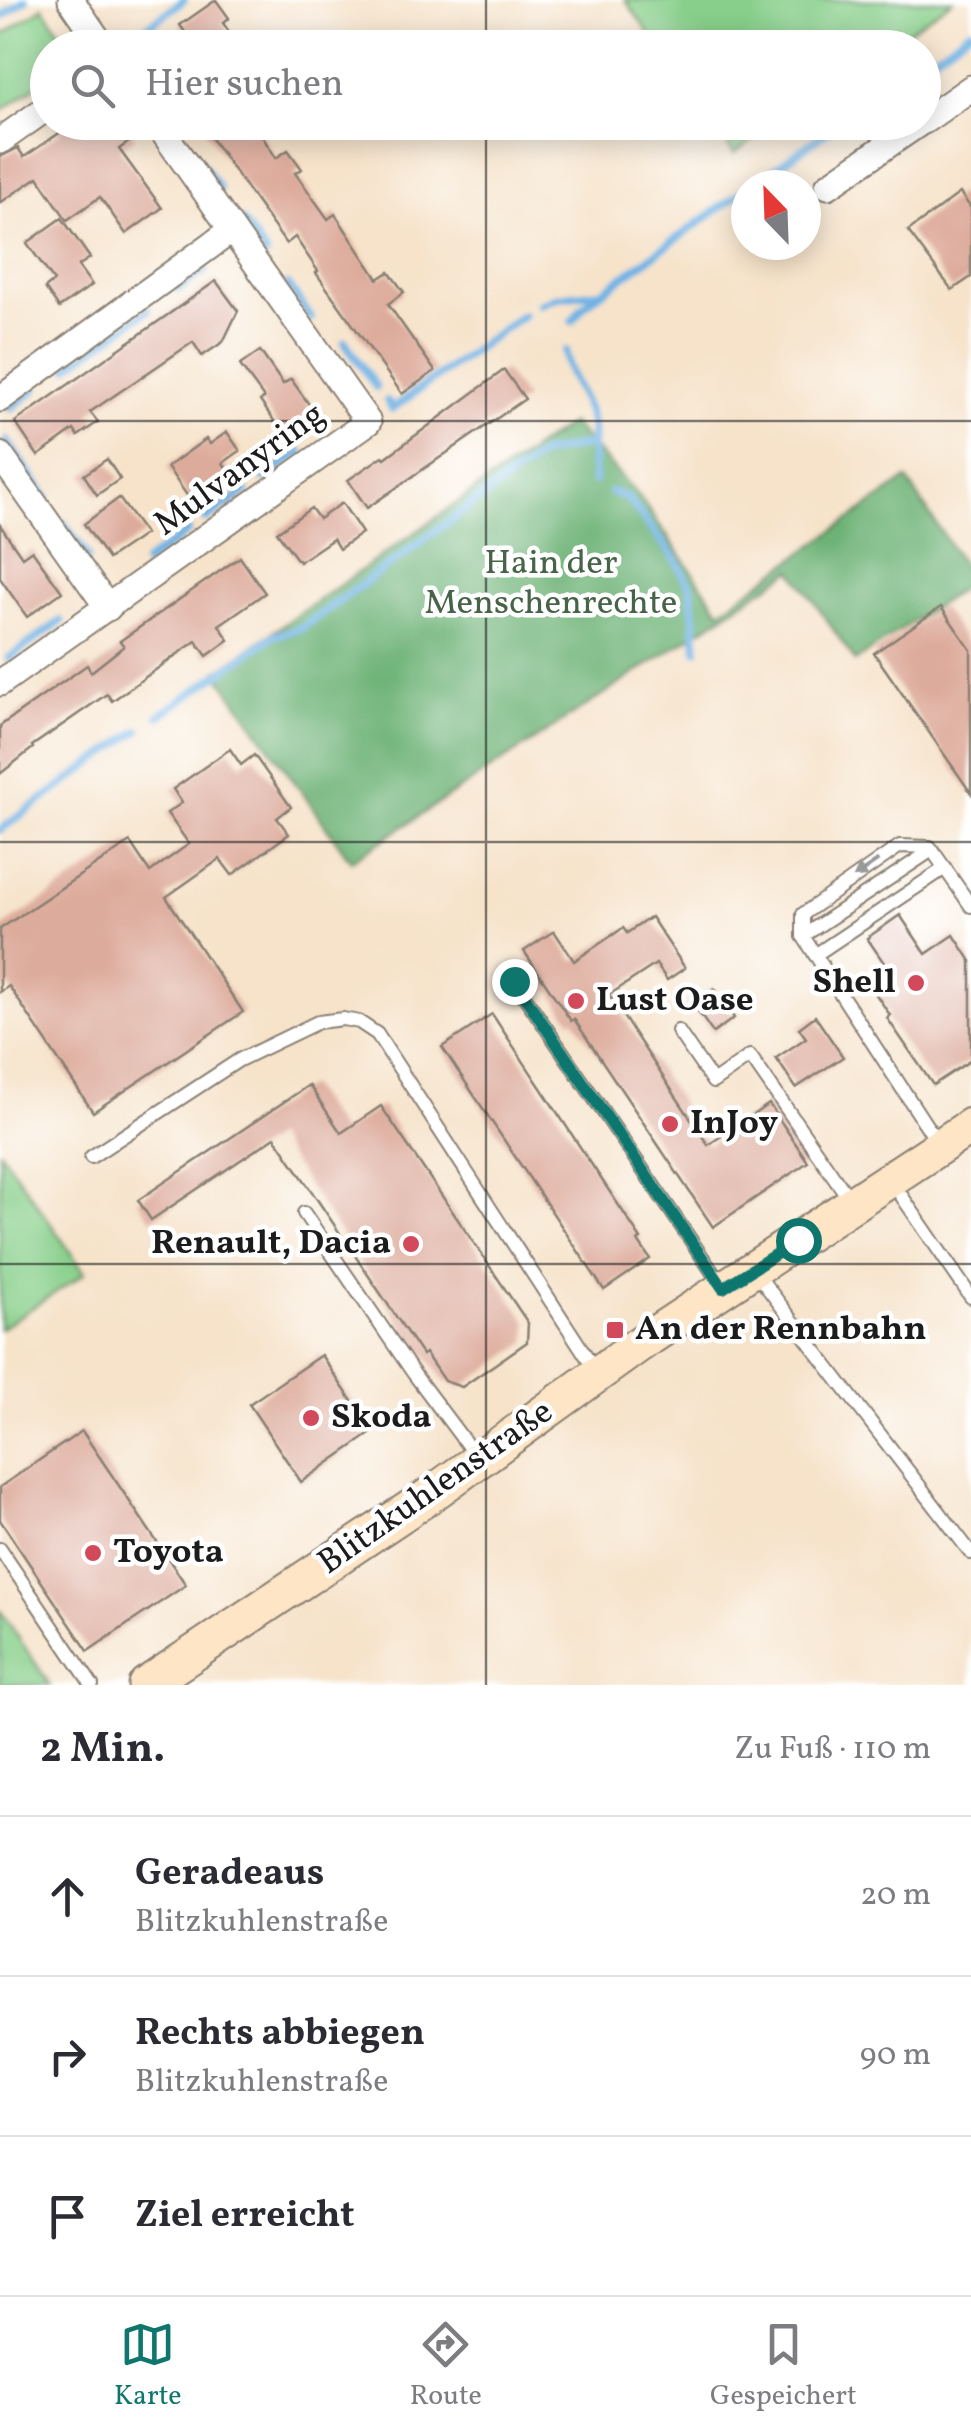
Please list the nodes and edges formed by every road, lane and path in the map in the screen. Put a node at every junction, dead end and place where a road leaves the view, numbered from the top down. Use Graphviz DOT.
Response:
graph roads {
  1 [pos="71,0"];
  2 [pos="92,30"];
  3 [pos="971,88"];
  4 [pos="941,109"];
  5 [pos="30,119"];
  6 [pos="0,140"];
  7 [pos="169,140"];
  8 [pos="896,140"];
  9 [pos="828,186"];
  10 [pos="232,230"];
  11 [pos="0,400"];
  12 [pos="0,455"];
  13 [pos="108,608"];
  14 [pos="0,683"];
  15 [pos="932,850"];
  16 [pos="945,868"];
  17 [pos="971,906"];
  18 [pos="803,936"];
  19 [pos="815,955"];
  20 [pos="514,981"];
  21 [pos="678,1030"];
  22 [pos="971,1126"];
  23 [pos="941,1147"];
  24 [pos="90,1157"];
  25 [pos="891,1180"];
  26 [pos="853,1204"];
  27 [pos="304,1213"];
  28 [pos="754,1269"];
  29 [pos="723,1288"];
  30 [pos="971,1296"];
  31 [pos="598,1373"];
  32 [pos="479,1460"];
  33 [pos="0,1549"];
  34 [pos="971,1552"];
  35 [pos="92,1685"];
  36 [pos="146,1685"];
  1 -- 2 [label="street"];
  3 -- 4 [label="street"];
  5 -- 6 [label="street"];
  7 -- 10 [label="street, Mulvanyring"];
  8 -- 9 [label="street"];
  10 -- 11 [label="street"];
  10 -- 13 [label="street, Mulvanyring"];
  12 -- 13 [label="street"];
  13 -- 14 [label="street, Mulvanyring"];
  15 -- 16 [label="lane"];
  15 -- 18 [label="lane"];
  15 -- 18 [label="lane, one-way"];
  16 -- 17 [label="lane"];
  16 -- 19 [label="lane"];
  18 -- 19 [label="lane"];
  19 -- 23 [label="lane"];
  20 -- 29 [label="lane"];
  21 -- 26 [label="lane"];
  22 -- 23 [label="main road, Blitzkuhlenstraße"];
  23 -- 25 [label="main road, Blitzkuhlenstraße"];
  24 -- 31 [label="lane"];
  25 -- 26 [label="main road, Blitzkuhlenstraße"];
  25 -- 30 [label="lane"];
  26 -- 28 [label="main road, Blitzkuhlenstraße"];
  27 -- 32 [label="lane"];
  28 -- 29 [label="main road, Blitzkuhlenstraße"];
  28 -- 34 [label="lane"];
  29 -- 31 [label="main road, Blitzkuhlenstraße"];
  31 -- 32 [label="main road, Blitzkuhlenstraße"];
  32 -- 36 [label="main road, Blitzkuhlenstraße"];
  33 -- 35 [label="lane"];
}
